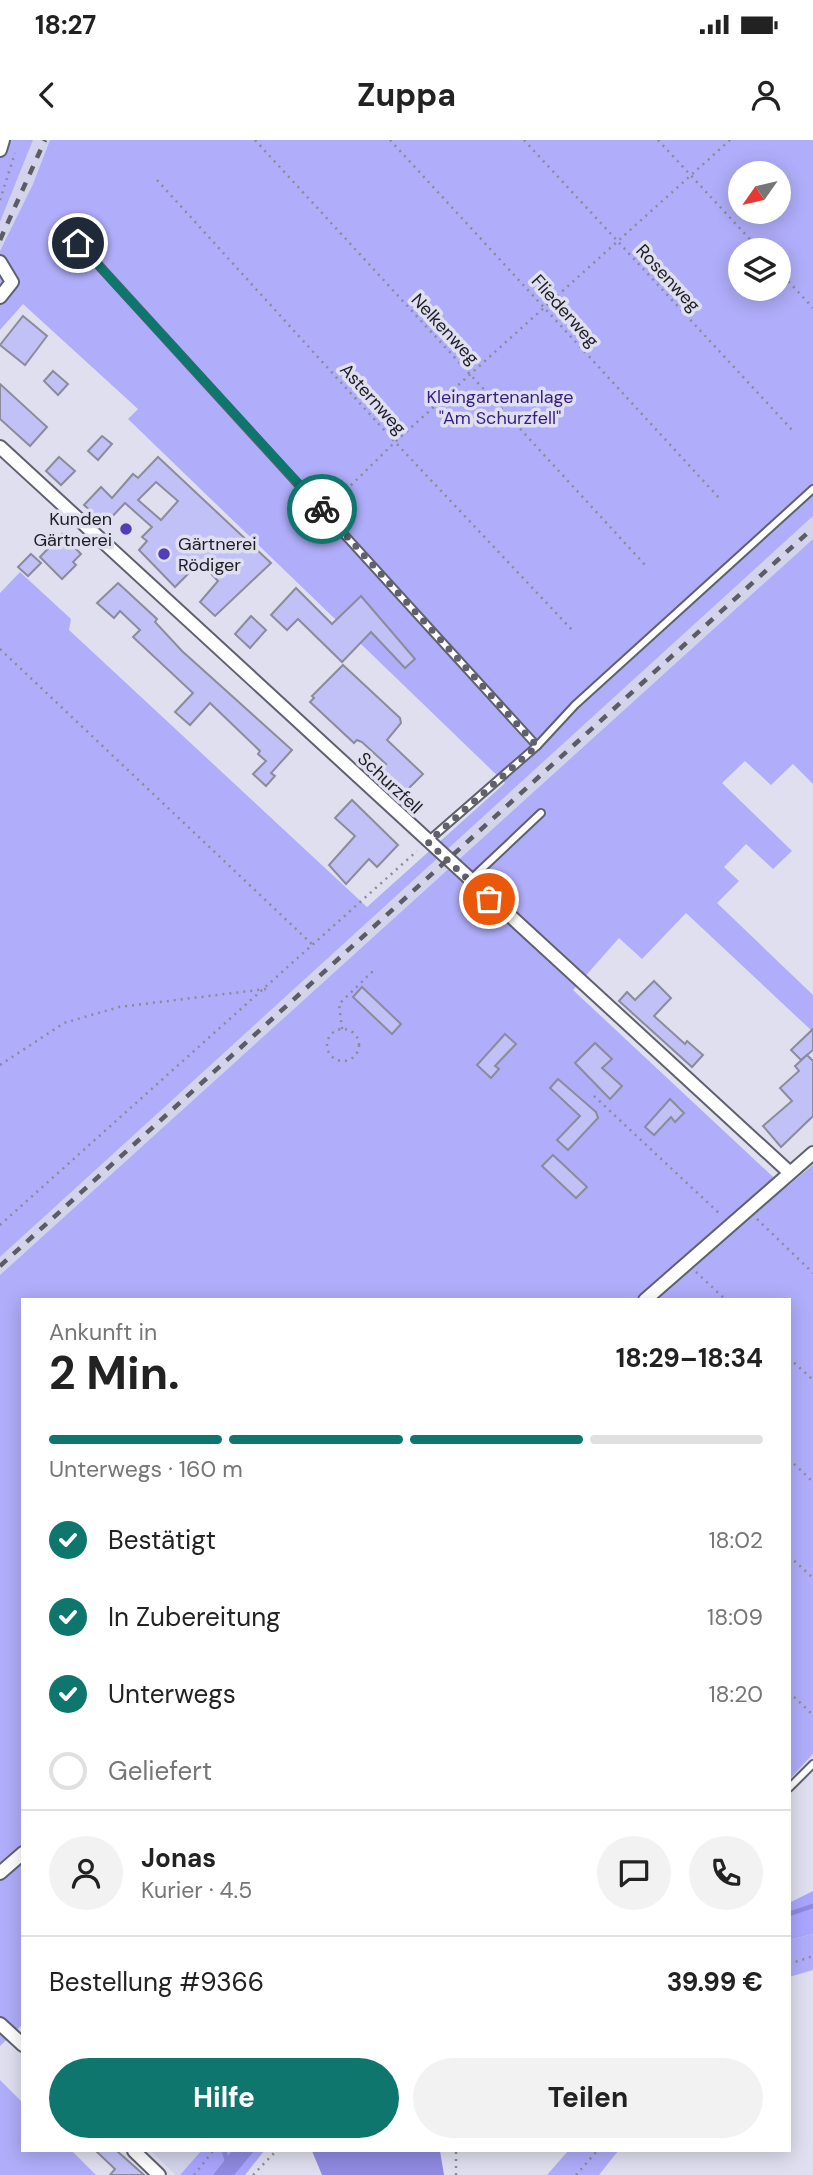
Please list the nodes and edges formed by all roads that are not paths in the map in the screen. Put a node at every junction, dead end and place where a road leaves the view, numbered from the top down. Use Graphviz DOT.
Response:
graph roads {
  1 [pos="3,140"];
  2 [pos="0,150"];
  3 [pos="62,225"];
  4 [pos="0,262"];
  5 [pos="0,298"];
  6 [pos="0,446"];
  7 [pos="813,489"];
  8 [pos="537,746"];
  9 [pos="541,814"];
  10 [pos="428,842"];
  11 [pos="469,881"];
  12 [pos="813,1153"];
  13 [pos="789,1172"];
  14 [pos="647,1298"];
  15 [pos="813,1765"];
  16 [pos="791,1786"];
  17 [pos="21,1855"];
  18 [pos="0,1873"];
  19 [pos="0,2024"];
  20 [pos="21,2043"];
  21 [pos="135,2152"];
  22 [pos="159,2175"];
  1 -- 2 [label="street"];
  3 -- 8 [label="lane"];
  4 -- 5 [label="street"];
  6 -- 10 [label="street, Schurzfell"];
  7 -- 8 [label="lane"];
  8 -- 10 [label="lane"];
  9 -- 11 [label="lane"];
  10 -- 11 [label="street, Schurzfell"];
  11 -- 13 [label="street, Schurzfell"];
  12 -- 13 [label="street"];
  13 -- 14 [label="street"];
  15 -- 16 [label="lane"];
  17 -- 18 [label="street"];
  19 -- 20 [label="street"];
  21 -- 22 [label="street"];
}
